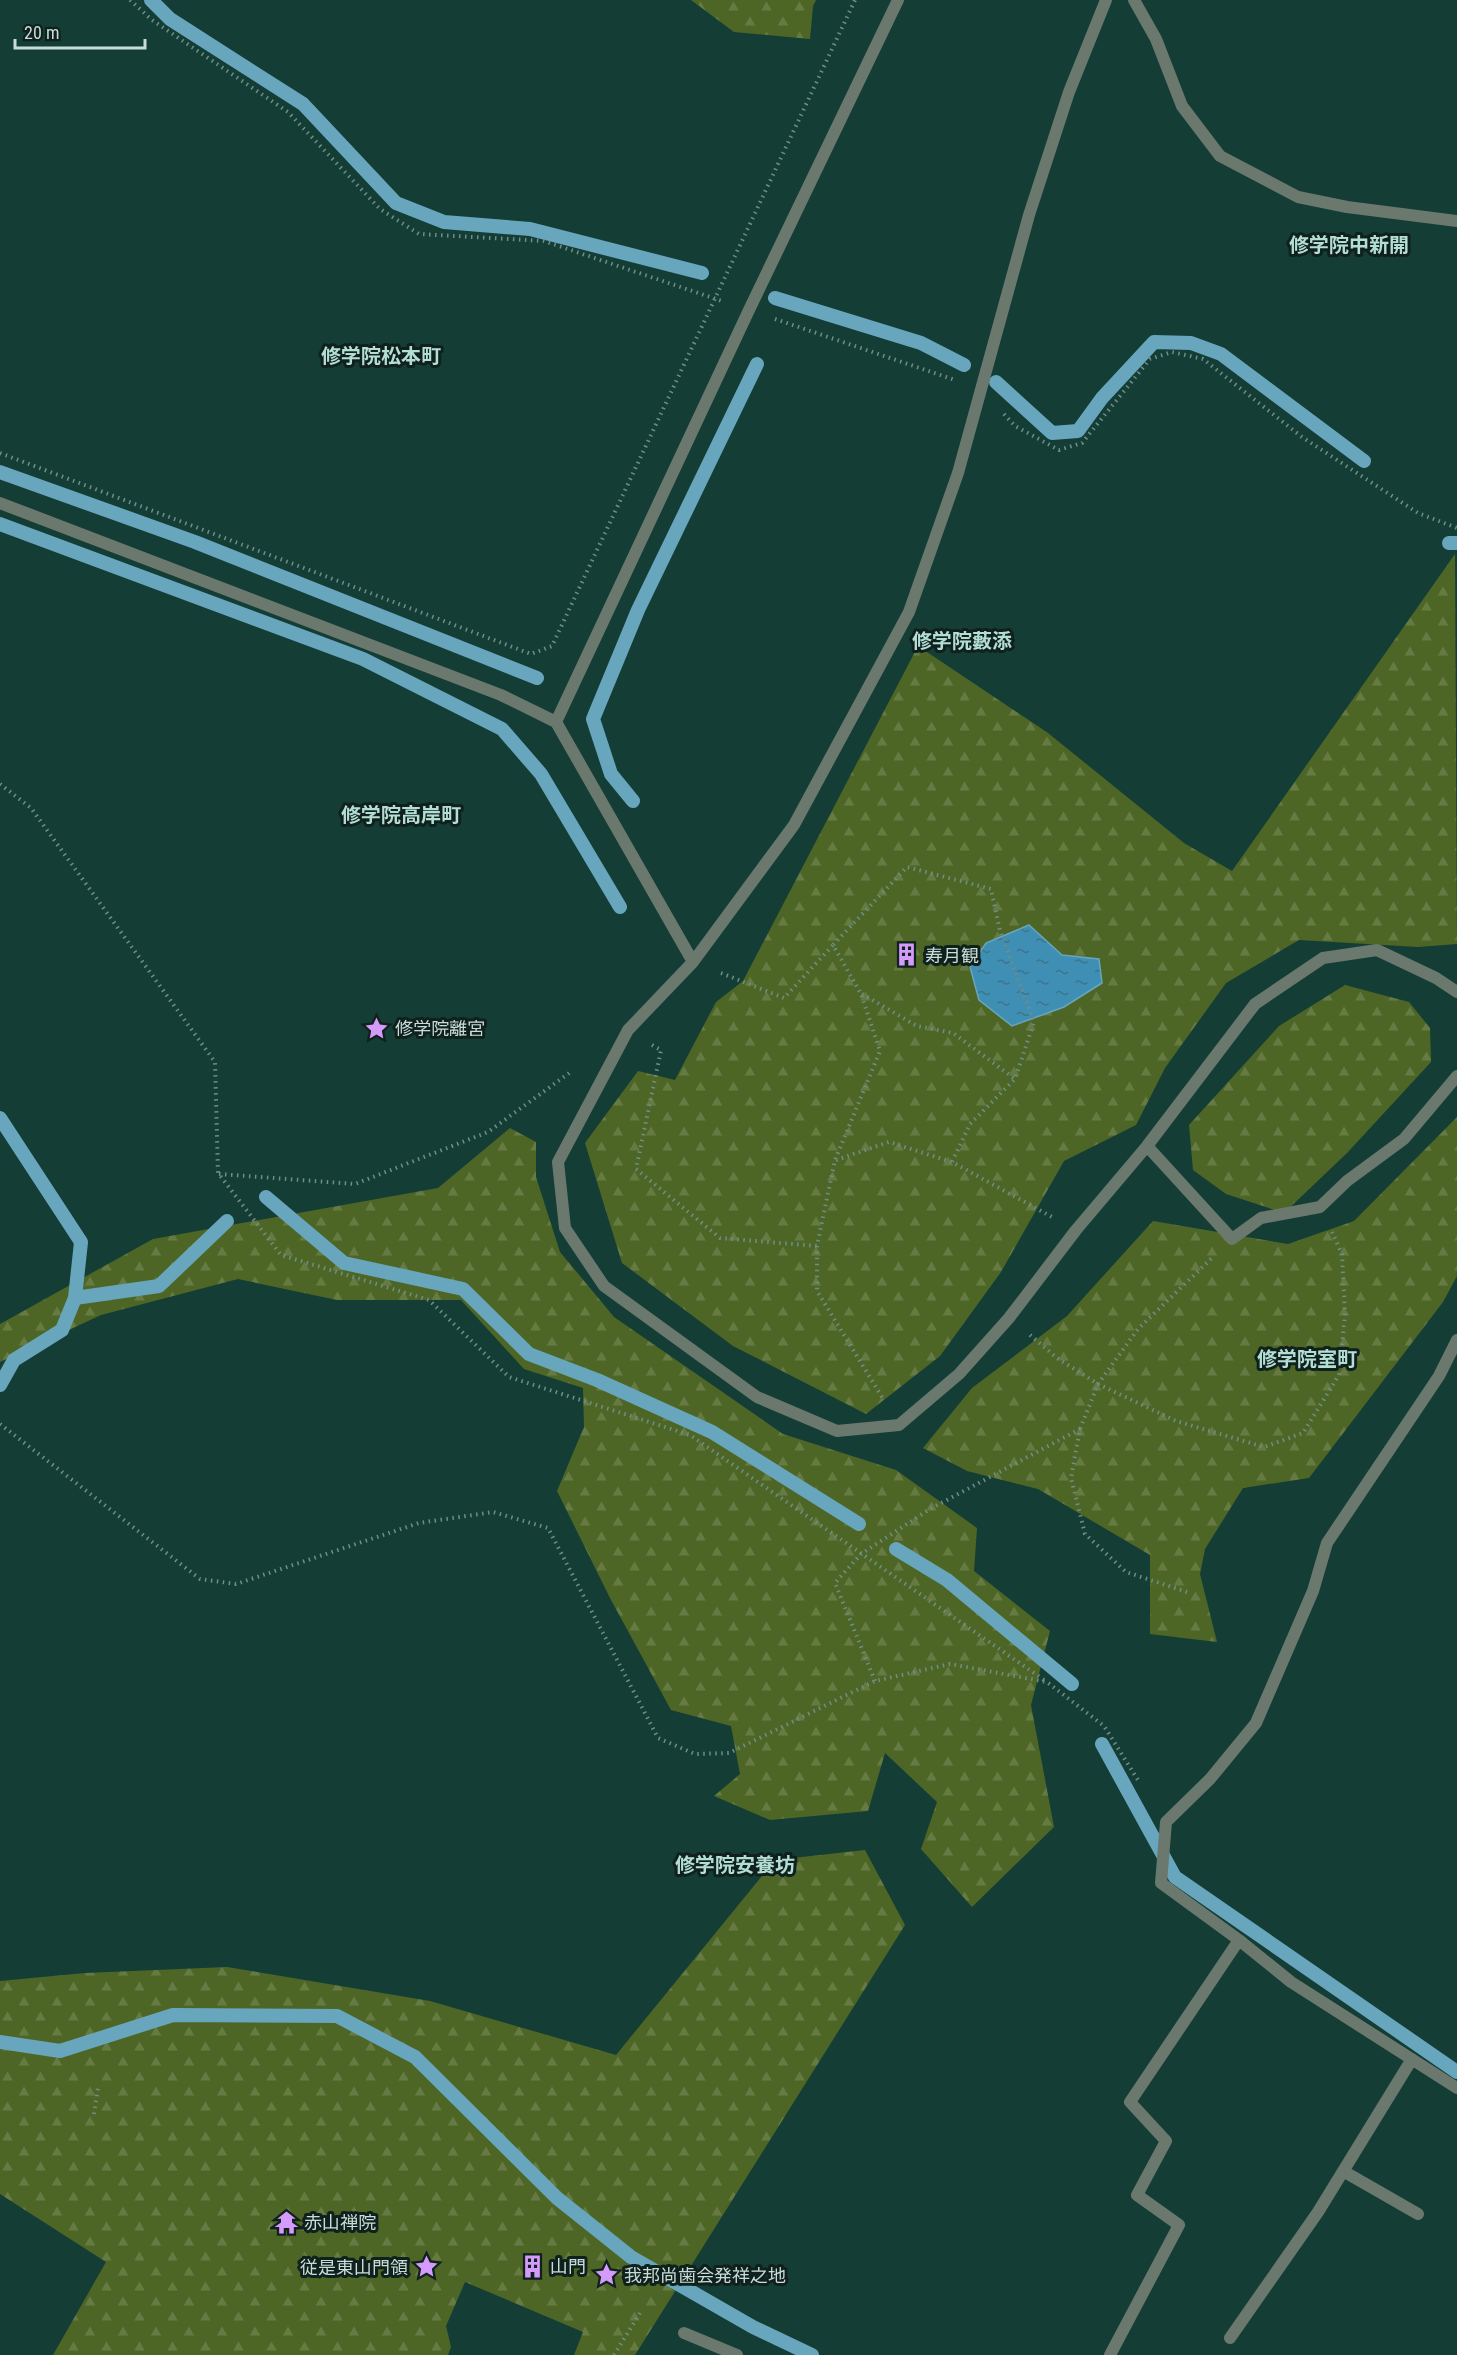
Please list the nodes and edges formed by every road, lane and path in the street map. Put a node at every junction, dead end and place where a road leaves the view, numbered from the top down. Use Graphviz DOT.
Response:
graph roads {
  1 [pos="129,0"];
  2 [pos="855,0"];
  3 [pos="898,0"];
  4 [pos="1106,0"];
  5 [pos="1134,0"];
  6 [pos="1457,221"];
  7 [pos="715,298"];
  8 [pos="748,310"];
  9 [pos="980,389"];
  10 [pos="0,453"];
  11 [pos="0,503"];
  12 [pos="1457,528"];
  13 [pos="556,722"];
  14 [pos="0,784"];
  15 [pos="833,945"];
  16 [pos="693,962"];
  17 [pos="1457,992"];
  18 [pos="861,994"];
  19 [pos="628,1030"];
  20 [pos="581,1064"];
  21 [pos="1457,1076"];
  22 [pos="1015,1079"];
  23 [pos="1147,1146"];
  24 [pos="835,1160"];
  25 [pos="952,1162"];
  26 [pos="218,1173"];
  27 [pos="1320,1207"];
  28 [pos="1076,1230"];
  29 [pos="1232,1239"];
  30 [pos="817,1246"];
  31 [pos="1009,1318"];
  32 [pos="1457,1340"];
  33 [pos="1098,1384"];
  34 [pos="0,1424"];
  35 [pos="899,1425"];
  36 [pos="1080,1430"];
  37 [pos="861,1554"];
  38 [pos="1187,1592"];
  39 [pos="875,1681"];
  40 [pos="1047,1682"];
  41 [pos="1138,1780"];
  42 [pos="1239,1940"];
  43 [pos="1412,2059"];
  44 [pos="98,2088"];
  45 [pos="1457,2088"];
  46 [pos="94,2114"];
  47 [pos="1343,2171"];
  48 [pos="1418,2214"];
  49 [pos="640,2313"];
  50 [pos="684,2333"];
  51 [pos="1230,2338"];
  52 [pos="614,2355"];
  53 [pos="737,2355"];
  54 [pos="1110,2355"];
  1 -- 7 [label="path"];
  2 -- 7 [label="path"];
  3 -- 8 [label="street"];
  4 -- 9 [label="street"];
  5 -- 6 [label="street"];
  7 -- 8 [label="path"];
  7 -- 10 [label="path"];
  8 -- 9 [label="path"];
  8 -- 13 [label="street"];
  9 -- 12 [label="path"];
  9 -- 16 [label="street"];
  11 -- 13 [label="street"];
  13 -- 16 [label="street"];
  14 -- 26 [label="path"];
  15 -- 16 [label="path"];
  15 -- 18 [label="path"];
  15 -- 22 [label="path"];
  16 -- 19 [label="street"];
  17 -- 23 [label="street"];
  18 -- 22 [label="path"];
  18 -- 24 [label="path"];
  19 -- 30 [label="path"];
  19 -- 35 [label="street"];
  20 -- 26 [label="path"];
  21 -- 27 [label="street"];
  22 -- 25 [label="path"];
  23 -- 28 [label="street"];
  23 -- 29 [label="street"];
  24 -- 25 [label="path"];
  24 -- 30 [label="path"];
  25 -- 28 [label="path"];
  26 -- 37 [label="path"];
  27 -- 29 [label="street"];
  27 -- 33 [label="path"];
  28 -- 31 [label="street"];
  29 -- 33 [label="path"];
  30 -- 35 [label="path"];
  31 -- 33 [label="path"];
  31 -- 35 [label="street"];
  32 -- 42 [label="street"];
  33 -- 36 [label="path"];
  34 -- 39 [label="path"];
  36 -- 37 [label="path"];
  36 -- 38 [label="path"];
  37 -- 39 [label="path"];
  37 -- 40 [label="path"];
  39 -- 40 [label="path"];
  40 -- 41 [label="path"];
  42 -- 43 [label="street"];
  42 -- 54 [label="street"];
  43 -- 45 [label="street"];
  43 -- 47 [label="street"];
  44 -- 46 [label="path"];
  47 -- 48 [label="street"];
  47 -- 51 [label="street"];
  49 -- 52 [label="path"];
  50 -- 53 [label="street"];
}
